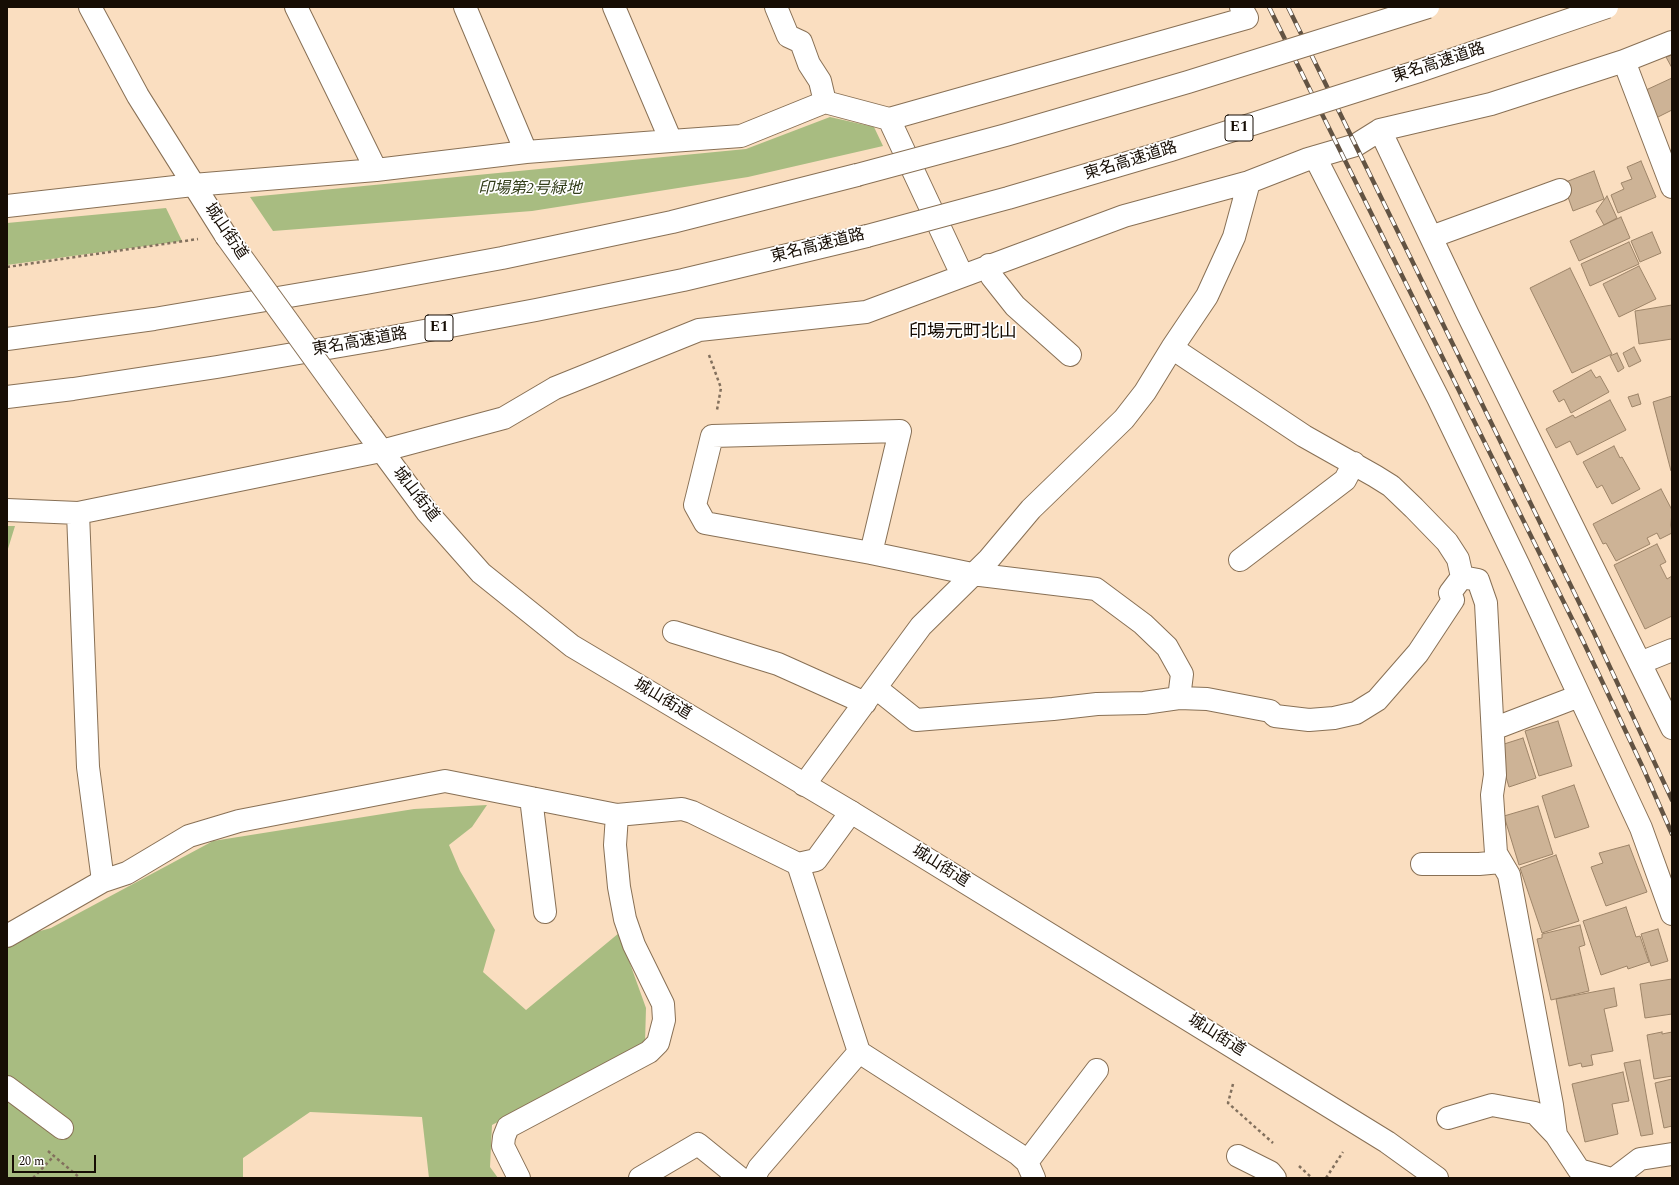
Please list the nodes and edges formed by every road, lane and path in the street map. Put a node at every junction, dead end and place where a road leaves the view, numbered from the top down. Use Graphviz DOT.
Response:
graph roads {
  1 [pos="90,7"];
  2 [pos="296,7"];
  3 [pos="465,7"];
  4 [pos="614,7"];
  5 [pos="776,7"];
  6 [pos="1242,7"];
  7 [pos="1428,7"];
  8 [pos="1607,7"];
  9 [pos="1672,42"];
  10 [pos="1624,61"];
  11 [pos="825,102"];
  12 [pos="889,119"];
  13 [pos="1380,130"];
  14 [pos="671,141"];
  15 [pos="526,152"];
  16 [pos="1315,157"];
  17 [pos="376,170"];
  18 [pos="1249,182"];
  19 [pos="193,185"];
  20 [pos="1672,187"];
  21 [pos="1560,190"];
  22 [pos="7,206"];
  23 [pos="226,236"];
  24 [pos="1431,237"];
  25 [pos="989,266"];
  26 [pos="7,267"];
  27 [pos="962,275"];
  28 [pos="699,330"];
  29 [pos="7,339"];
  30 [pos="1172,348"];
  31 [pos="1070,355"];
  32 [pos="721,388"];
  33 [pos="7,397"];
  34 [pos="381,451"];
  35 [pos="1354,463"];
  36 [pos="7,510"];
  37 [pos="78,513"];
  38 [pos="871,553"];
  39 [pos="1240,560"];
  40 [pos="972,574"];
  41 [pos="1462,577"];
  42 [pos="674,632"];
  43 [pos="1672,650"];
  44 [pos="1640,663"];
  45 [pos="870,696"];
  46 [pos="1580,696"];
  47 [pos="1179,698"];
  48 [pos="1672,728"];
  49 [pos="1493,729"];
  50 [pos="804,785"];
  51 [pos="531,798"];
  52 [pos="850,812"];
  53 [pos="617,814"];
  54 [pos="1501,862"];
  55 [pos="798,864"];
  56 [pos="1422,864"];
  57 [pos="103,881"];
  58 [pos="545,912"];
  59 [pos="1672,914"];
  60 [pos="7,936"];
  61 [pos="859,1052"];
  62 [pos="1097,1070"];
  63 [pos="1233,1084"];
  64 [pos="7,1087"];
  65 [pos="1448,1118"];
  66 [pos="62,1128"];
  67 [pos="1556,1135"];
  68 [pos="1278,1148"];
  69 [pos="1343,1152"];
  70 [pos="1672,1154"];
  71 [pos="54,1156"];
  72 [pos="1238,1156"];
  73 [pos="1295,1163"];
  74 [pos="1030,1170"];
  75 [pos="33,1178"];
  76 [pos="519,1178"];
  77 [pos="640,1178"];
  78 [pos="740,1178"];
  79 [pos="754,1178"];
  80 [pos="1275,1178"];
  81 [pos="1312,1178"];
  82 [pos="1326,1178"];
  83 [pos="1437,1178"];
  84 [pos="1608,1178"];
  85 [pos="1615,1178"];
  1 -- 19 [label="main road, 城山街道"];
  2 -- 17 [label="main road"];
  3 -- 15 [label="main road"];
  4 -- 14 [label="main road"];
  5 -- 11 [label="main road"];
  6 -- 12 [label="main road"];
  7 -- 29 [label="main road, bridge"];
  8 -- 33 [label="main road, 東名高速道路 / E1, bridge"];
  9 -- 10 [label="main road"];
  10 -- 13 [label="main road"];
  10 -- 20 [label="main road"];
  11 -- 12 [label="main road"];
  11 -- 14 [label="main road"];
  12 -- 27 [label="main road"];
  13 -- 16 [label="main road"];
  13 -- 24 [label="main road"];
  14 -- 15 [label="main road"];
  15 -- 17 [label="main road"];
  16 -- 18 [label="main road"];
  16 -- 46 [label="main road"];
  17 -- 19 [label="main road"];
  18 -- 25 [label="main road"];
  18 -- 30 [label="main road"];
  19 -- 22 [label="main road"];
  19 -- 23 [label="main road, 城山街道"];
  21 -- 24 [label="main road"];
  23 -- 26 [label="path"];
  23 -- 34 [label="main road, 城山街道, bridge"];
  24 -- 44 [label="main road"];
  25 -- 27 [label="main road"];
  25 -- 31 [label="main road"];
  27 -- 28 [label="main road"];
  28 -- 32 [label="path"];
  28 -- 34 [label="main road"];
  30 -- 35 [label="main road"];
  30 -- 40 [label="main road"];
  34 -- 37 [label="main road"];
  34 -- 50 [label="main road, 城山街道"];
  35 -- 39 [label="main road"];
  35 -- 41 [label="main road"];
  36 -- 37 [label="main road"];
  37 -- 57 [label="main road"];
  38 -- 38 [label="main road"];
  38 -- 40 [label="main road"];
  40 -- 45 [label="main road"];
  40 -- 47 [label="main road"];
  41 -- 47 [label="main road"];
  41 -- 49 [label="main road"];
  42 -- 45 [label="main road"];
  43 -- 44 [label="main road"];
  44 -- 48 [label="main road"];
  45 -- 47 [label="main road"];
  45 -- 50 [label="main road"];
  46 -- 49 [label="main road"];
  46 -- 59 [label="main road"];
  49 -- 54 [label="main road"];
  50 -- 52 [label="main road, 城山街道"];
  51 -- 53 [label="main road"];
  51 -- 57 [label="main road"];
  51 -- 58 [label="main road"];
  52 -- 55 [label="main road"];
  52 -- 83 [label="main road, 城山街道"];
  53 -- 55 [label="main road"];
  53 -- 76 [label="main road"];
  54 -- 56 [label="main road"];
  54 -- 67 [label="main road"];
  55 -- 61 [label="main road"];
  57 -- 60 [label="main road"];
  61 -- 74 [label="main road"];
  61 -- 79 [label="main road"];
  62 -- 74 [label="main road"];
  63 -- 68 [label="path"];
  64 -- 66 [label="main road"];
  65 -- 67 [label="main road"];
  67 -- 84 [label="main road"];
  69 -- 82 [label="path"];
  70 -- 85 [label="main road"];
  71 -- 75 [label="path"];
  72 -- 80 [label="main road"];
  73 -- 81 [label="path"];
  77 -- 78 [label="main road"];
}
